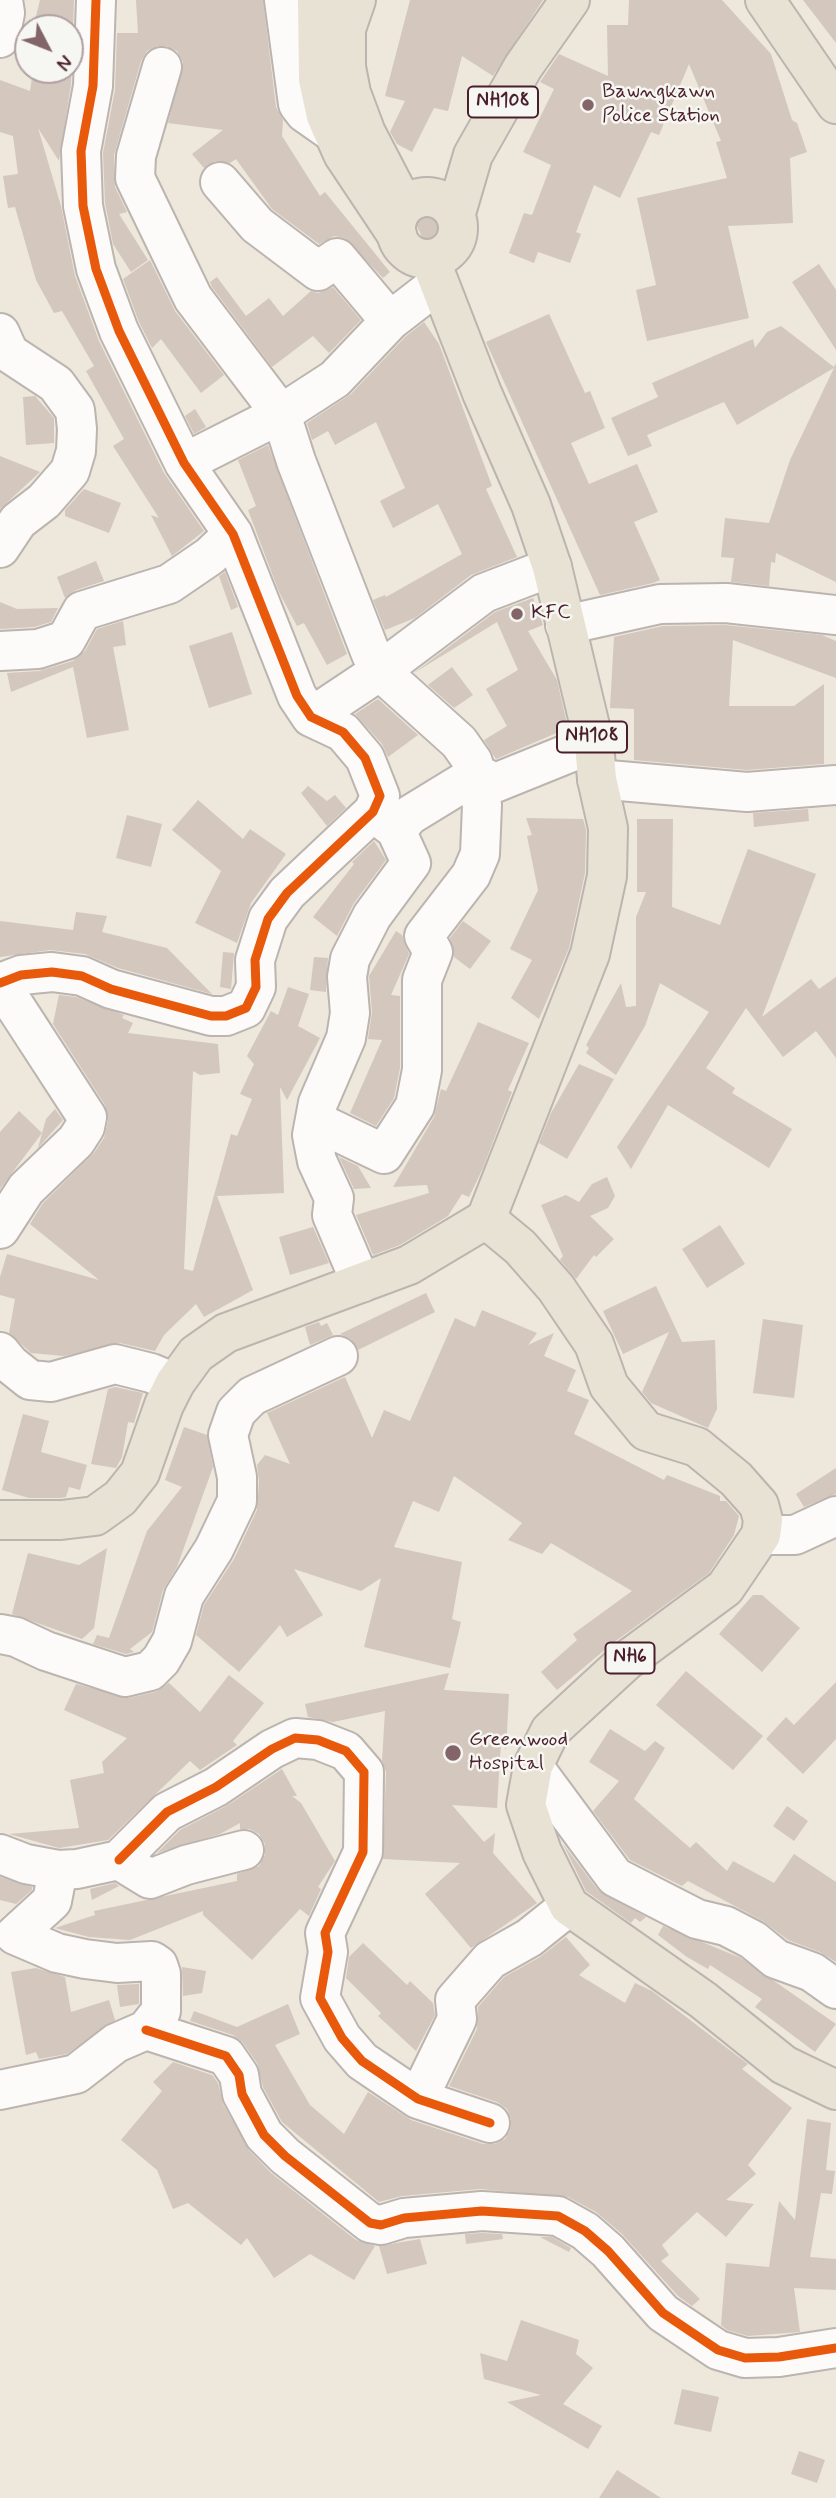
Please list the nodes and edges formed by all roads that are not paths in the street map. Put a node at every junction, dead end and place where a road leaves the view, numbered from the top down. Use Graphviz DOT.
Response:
graph roads {
  1 [pos="3,0"];
  2 [pos="96,0"];
  3 [pos="284,0"];
  4 [pos="317,0"];
  5 [pos="356,0"];
  6 [pos="570,0"];
  7 [pos="765,0"];
  8 [pos="0,38"];
  9 [pos="162,66"];
  10 [pos="836,104"];
  11 [pos="335,134"];
  12 [pos="220,182"];
  13 [pos="456,213"];
  14 [pos="400,220"];
  15 [pos="435,271"];
  16 [pos="390,321"];
  17 [pos="0,333"];
  18 [pos="281,414"];
  19 [pos="184,463"];
  20 [pos="233,534"];
  21 [pos="0,548"];
  22 [pos="552,567"];
  23 [pos="836,615"];
  24 [pos="565,625"];
  25 [pos="0,652"];
  26 [pos="380,671"];
  27 [pos="312,717"];
  28 [pos="595,761"];
  29 [pos="477,774"];
  30 [pos="836,785"];
  31 [pos="385,821"];
  32 [pos="0,983"];
  33 [pos="315,1122"];
  34 [pos="486,1219"];
  35 [pos="0,1229"];
  36 [pos="361,1283"];
  37 [pos="0,1352"];
  38 [pos="338,1356"];
  39 [pos="175,1383"];
  40 [pos="836,1516"];
  41 [pos="2,1528"];
  42 [pos="761,1535"];
  43 [pos="0,1634"];
  44 [pos="533,1766"];
  45 [pos="244,1850"];
  46 [pos="0,1854"];
  47 [pos="119,1860"];
  48 [pos="58,1870"];
  49 [pos="569,1906"];
  50 [pos="7,1936"];
  51 [pos="836,1989"];
  52 [pos="146,2030"];
  53 [pos="0,2090"];
  54 [pos="836,2090"];
  55 [pos="418,2099"];
  56 [pos="490,2123"];
  57 [pos="836,2348"];
  1 -- 8 [label="street"];
  2 -- 19 [label="street"];
  3 -- 11 [label="street"];
  4 -- 11 [label="main road"];
  5 -- 14 [label="main road"];
  6 -- 13 [label="main road, NH108"];
  7 -- 10 [label="main road"];
  9 -- 18 [label="street"];
  11 -- 14 [label="main road"];
  12 -- 16 [label="street"];
  13 -- 14 [label="main road"];
  13 -- 15 [label="main road, NH108"];
  14 -- 15 [label="main road"];
  15 -- 16 [label="street"];
  15 -- 22 [label="main road, NH108"];
  16 -- 18 [label="street"];
  17 -- 21 [label="street"];
  18 -- 19 [label="street"];
  18 -- 26 [label="street"];
  19 -- 20 [label="street"];
  20 -- 25 [label="street"];
  20 -- 27 [label="street"];
  22 -- 24 [label="main road, NH108"];
  22 -- 26 [label="street"];
  23 -- 24 [label="street"];
  24 -- 28 [label="main road, NH108"];
  26 -- 27 [label="street"];
  26 -- 29 [label="street"];
  27 -- 31 [label="street"];
  28 -- 29 [label="street"];
  28 -- 30 [label="street"];
  28 -- 34 [label="main road, NH108"];
  29 -- 31 [label="street"];
  29 -- 33 [label="street"];
  31 -- 32 [label="street"];
  31 -- 33 [label="street"];
  32 -- 35 [label="street"];
  33 -- 36 [label="street"];
  34 -- 36 [label="main road"];
  34 -- 42 [label="main road"];
  36 -- 39 [label="main road"];
  37 -- 39 [label="street"];
  38 -- 43 [label="street"];
  39 -- 41 [label="main road"];
  40 -- 42 [label="street"];
  42 -- 44 [label="main road, NH6"];
  44 -- 49 [label="main road, NH6"];
  44 -- 51 [label="street"];
  45 -- 47 [label="street"];
  46 -- 48 [label="street"];
  47 -- 48 [label="street"];
  47 -- 55 [label="street"];
  48 -- 50 [label="street"];
  49 -- 54 [label="main road, NH6"];
  49 -- 55 [label="street"];
  50 -- 52 [label="street"];
  52 -- 53 [label="street"];
  52 -- 57 [label="street"];
  55 -- 56 [label="street"];
}
